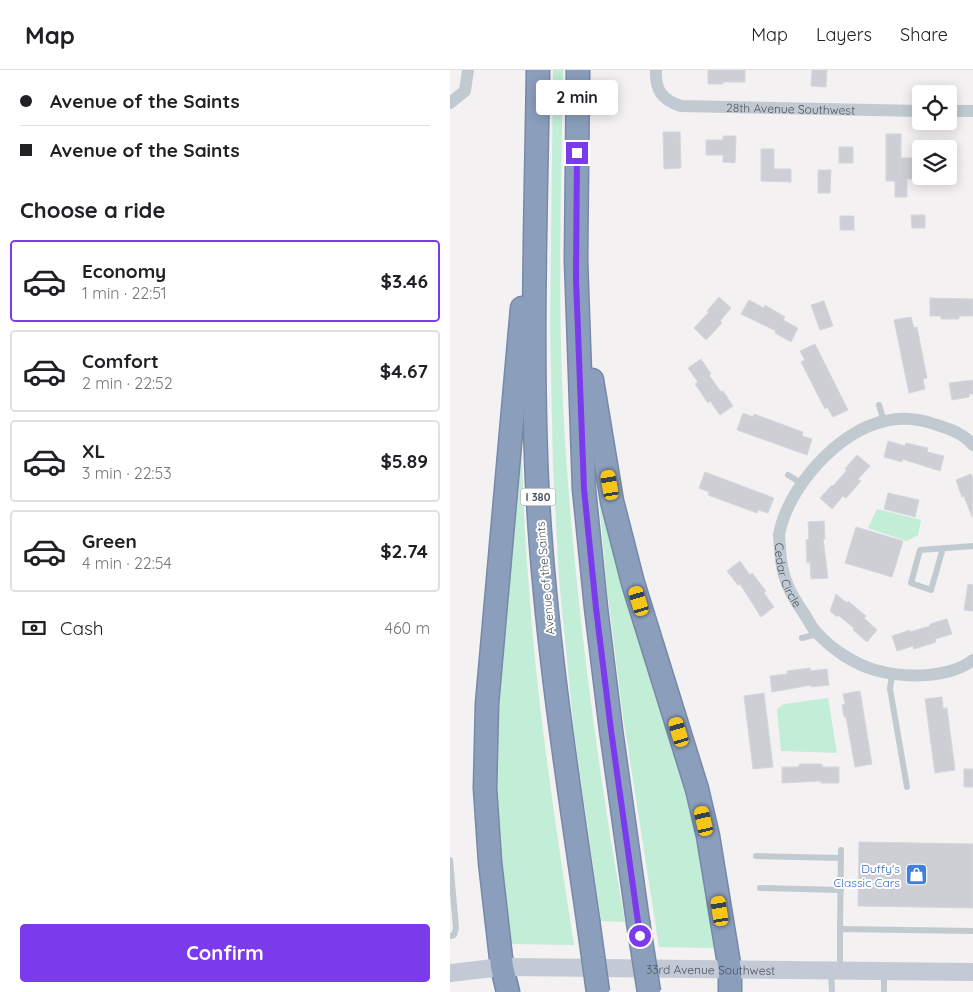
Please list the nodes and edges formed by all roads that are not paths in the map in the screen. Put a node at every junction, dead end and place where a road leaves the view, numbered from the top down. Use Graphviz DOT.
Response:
graph roads {
  1 [pos="468,70"];
  2 [pos="538,70"];
  3 [pos="578,70"];
  4 [pos="656,70"];
  5 [pos="455,100"];
  6 [pos="912,110"];
  7 [pos="957,111"];
  8 [pos="973,111"];
  9 [pos="537,150"];
  10 [pos="576,260"];
  11 [pos="879,406"];
  12 [pos="884,421"];
  13 [pos="971,438"];
  14 [pos="788,474"];
  15 [pos="801,483"];
  16 [pos="973,546"];
  17 [pos="943,548"];
  18 [pos="817,634"];
  19 [pos="802,638"];
  20 [pos="973,660"];
  21 [pos="892,675"];
  22 [pos="907,787"];
  23 [pos="841,850"];
  24 [pos="756,856"];
  25 [pos="841,858"];
  26 [pos="450,860"];
  27 [pos="452,882"];
  28 [pos="760,888"];
  29 [pos="841,890"];
  30 [pos="840,929"];
  31 [pos="973,931"];
  32 [pos="450,936"];
  33 [pos="502,967"];
  34 [pos="835,971"];
  35 [pos="884,971"];
  36 [pos="973,972"];
  37 [pos="450,973"];
  38 [pos="730,981"];
  39 [pos="508,992"];
  40 [pos="598,992"];
  41 [pos="649,992"];
  42 [pos="832,992"];
  43 [pos="884,992"];
  1 -- 5 [label="street"];
  2 -- 9 [label="highway, Avenue of the Saints / I 380"];
  3 -- 10 [label="highway"];
  4 -- 6 [label="street, 28th Avenue Southwest"];
  7 -- 8 [label="street"];
  9 -- 33 [label="highway"];
  9 -- 40 [label="highway, Avenue of the Saints / I 380, bridge"];
  10 -- 38 [label="highway"];
  10 -- 41 [label="highway, bridge"];
  11 -- 12 [label="lane"];
  12 -- 13 [label="street, Cedar Circle"];
  12 -- 15 [label="street, Cedar Circle"];
  14 -- 15 [label="lane"];
  15 -- 18 [label="street, Cedar Circle"];
  16 -- 17 [label="lane"];
  17 -- 17 [label="lane"];
  18 -- 19 [label="lane"];
  18 -- 21 [label="street, Cedar Circle"];
  20 -- 21 [label="street, Cedar Circle"];
  21 -- 22 [label="lane"];
  23 -- 25 [label="lane"];
  24 -- 25 [label="lane"];
  25 -- 29 [label="lane"];
  26 -- 27 [label="lane"];
  27 -- 32 [label="lane"];
  28 -- 29 [label="lane"];
  29 -- 30 [label="lane"];
  30 -- 31 [label="lane"];
  30 -- 34 [label="lane"];
  33 -- 37 [label="street, 33rd Avenue Southwest"];
  33 -- 38 [label="street, 33rd Avenue Southwest"];
  33 -- 39 [label="highway"];
  34 -- 35 [label="street, 33rd Avenue Southwest"];
  34 -- 38 [label="street, 33rd Avenue Southwest"];
  34 -- 42 [label="lane"];
  35 -- 36 [label="street, 33rd Avenue Southwest"];
  35 -- 43 [label="lane"];
}
